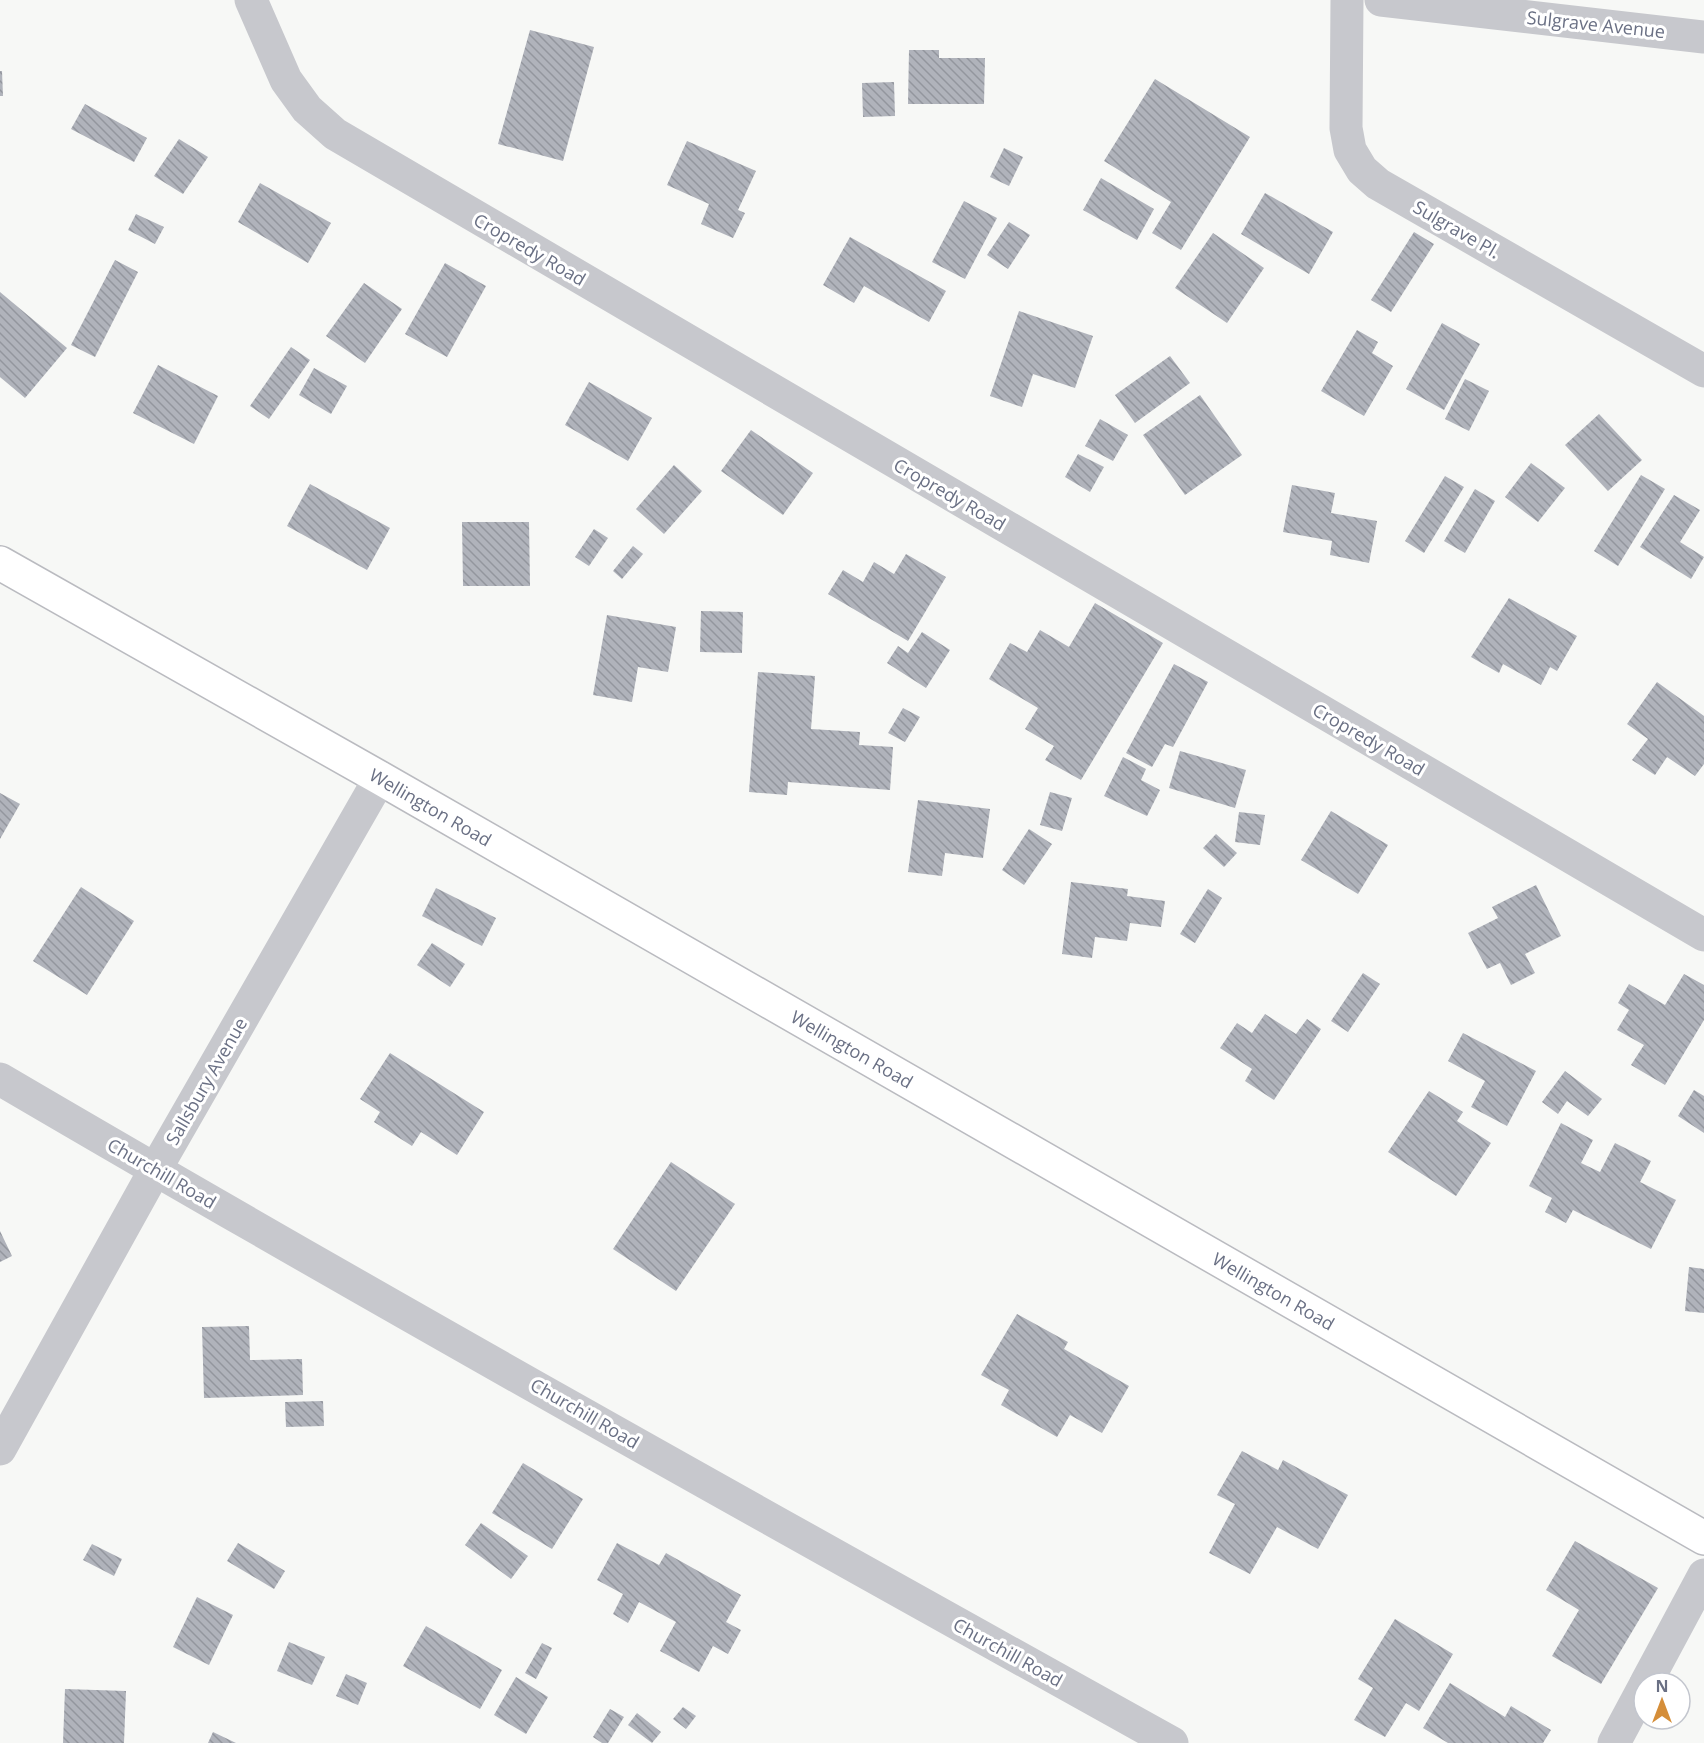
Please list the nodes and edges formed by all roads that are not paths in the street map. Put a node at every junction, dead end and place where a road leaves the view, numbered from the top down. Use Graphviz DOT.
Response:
graph roads {
  1 [pos="250,0"];
  2 [pos="1347,0"];
  3 [pos="1381,0"];
  4 [pos="1704,37"];
  5 [pos="1704,371"];
  6 [pos="0,563"];
  7 [pos="380,778"];
  8 [pos="1704,935"];
  9 [pos="0,1079"];
  10 [pos="156,1170"];
  11 [pos="0,1449"];
  12 [pos="1704,1538"];
  13 [pos="1704,1575"];
  14 [pos="1652,1671"];
  15 [pos="1632,1709"];
  16 [pos="1172,1743"];
  17 [pos="1614,1743"];
  1 -- 8 [label="street, Cropredy Road"];
  2 -- 5 [label="street, Sulgrave Pl."];
  3 -- 4 [label="street, Sulgrave Avenue"];
  6 -- 7 [label="main road, Wellington Road"];
  7 -- 10 [label="street, Sallsbury Avenue"];
  7 -- 12 [label="main road, Wellington Road"];
  9 -- 10 [label="street, Churchill Road"];
  10 -- 11 [label="street, Sallsbury Avenue"];
  10 -- 16 [label="street, Churchill Road"];
  13 -- 14 [label="street"];
  15 -- 17 [label="street"];
}
